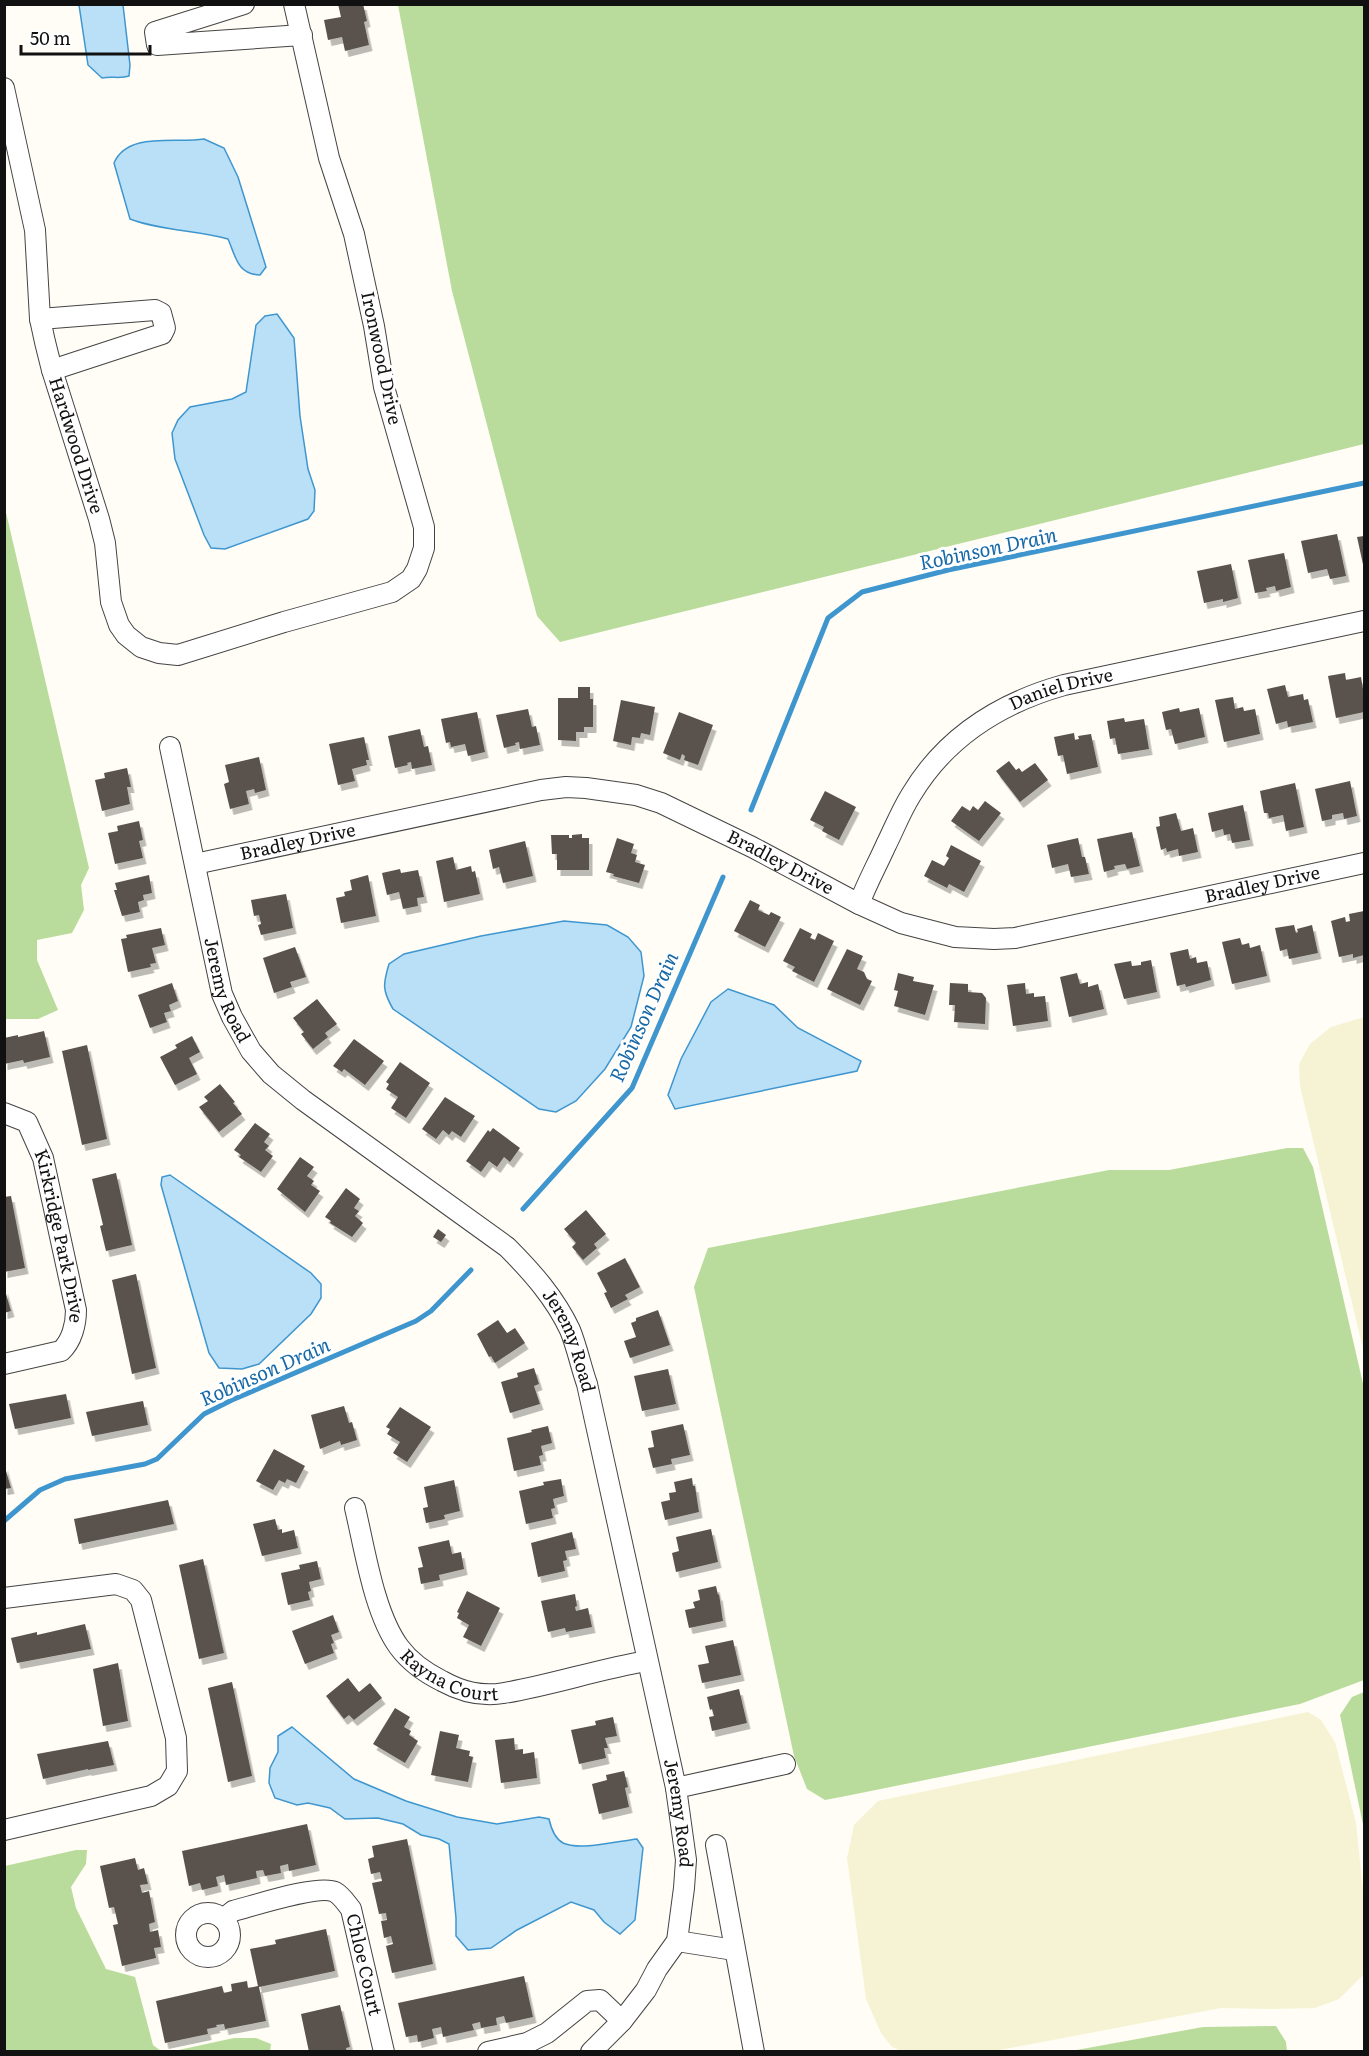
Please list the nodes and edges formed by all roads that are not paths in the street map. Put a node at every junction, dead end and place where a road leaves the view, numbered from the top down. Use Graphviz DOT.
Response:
graph roads {
  1 [pos="244,4"];
  2 [pos="294,4"];
  3 [pos="302,36"];
  4 [pos="4,88"];
  5 [pos="40,319"];
  6 [pos="52,370"];
  7 [pos="1365,621"];
  8 [pos="284,622"];
  9 [pos="170,747"];
  10 [pos="1365,863"];
  11 [pos="195,864"];
  12 [pos="859,903"];
  13 [pos="4,1113"];
  14 [pos="4,1364"];
  15 [pos="355,1508"];
  16 [pos="4,1598"];
  17 [pos="647,1661"];
  18 [pos="785,1764"];
  19 [pos="676,1788"];
  20 [pos="4,1830"];
  21 [pos="716,1845"];
  22 [pos="223,1919"];
  23 [pos="677,1941"];
  24 [pos="735,1950"];
  25 [pos="622,2021"];
  26 [pos="384,2052"];
  27 [pos="488,2052"];
  28 [pos="591,2052"];
  29 [pos="754,2052"];
  1 -- 3 [label="street"];
  2 -- 3 [label="street, Ironwood Drive"];
  3 -- 8 [label="street, Ironwood Drive"];
  4 -- 5 [label="street, Hardwood Drive"];
  5 -- 6 [label="street, Hardwood Drive"];
  5 -- 6 [label="street"];
  6 -- 8 [label="street, Hardwood Drive"];
  7 -- 12 [label="street, Daniel Drive"];
  9 -- 11 [label="street, Jeremy Road"];
  10 -- 12 [label="street, Bradley Drive"];
  11 -- 12 [label="street, Bradley Drive"];
  11 -- 17 [label="street, Jeremy Road"];
  13 -- 14 [label="street, Kirkridge Park Drive"];
  15 -- 17 [label="street, Rayna Court"];
  16 -- 20 [label="street"];
  17 -- 19 [label="street, Jeremy Road"];
  18 -- 19 [label="street"];
  19 -- 23 [label="street, Jeremy Road"];
  21 -- 24 [label="street"];
  22 -- 26 [label="street, Chloe Court"];
  23 -- 24 [label="street"];
  23 -- 25 [label="street, Jeremy Road"];
  24 -- 29 [label="street"];
  25 -- 27 [label="street"];
  25 -- 28 [label="street, Jeremy Road"];
}
